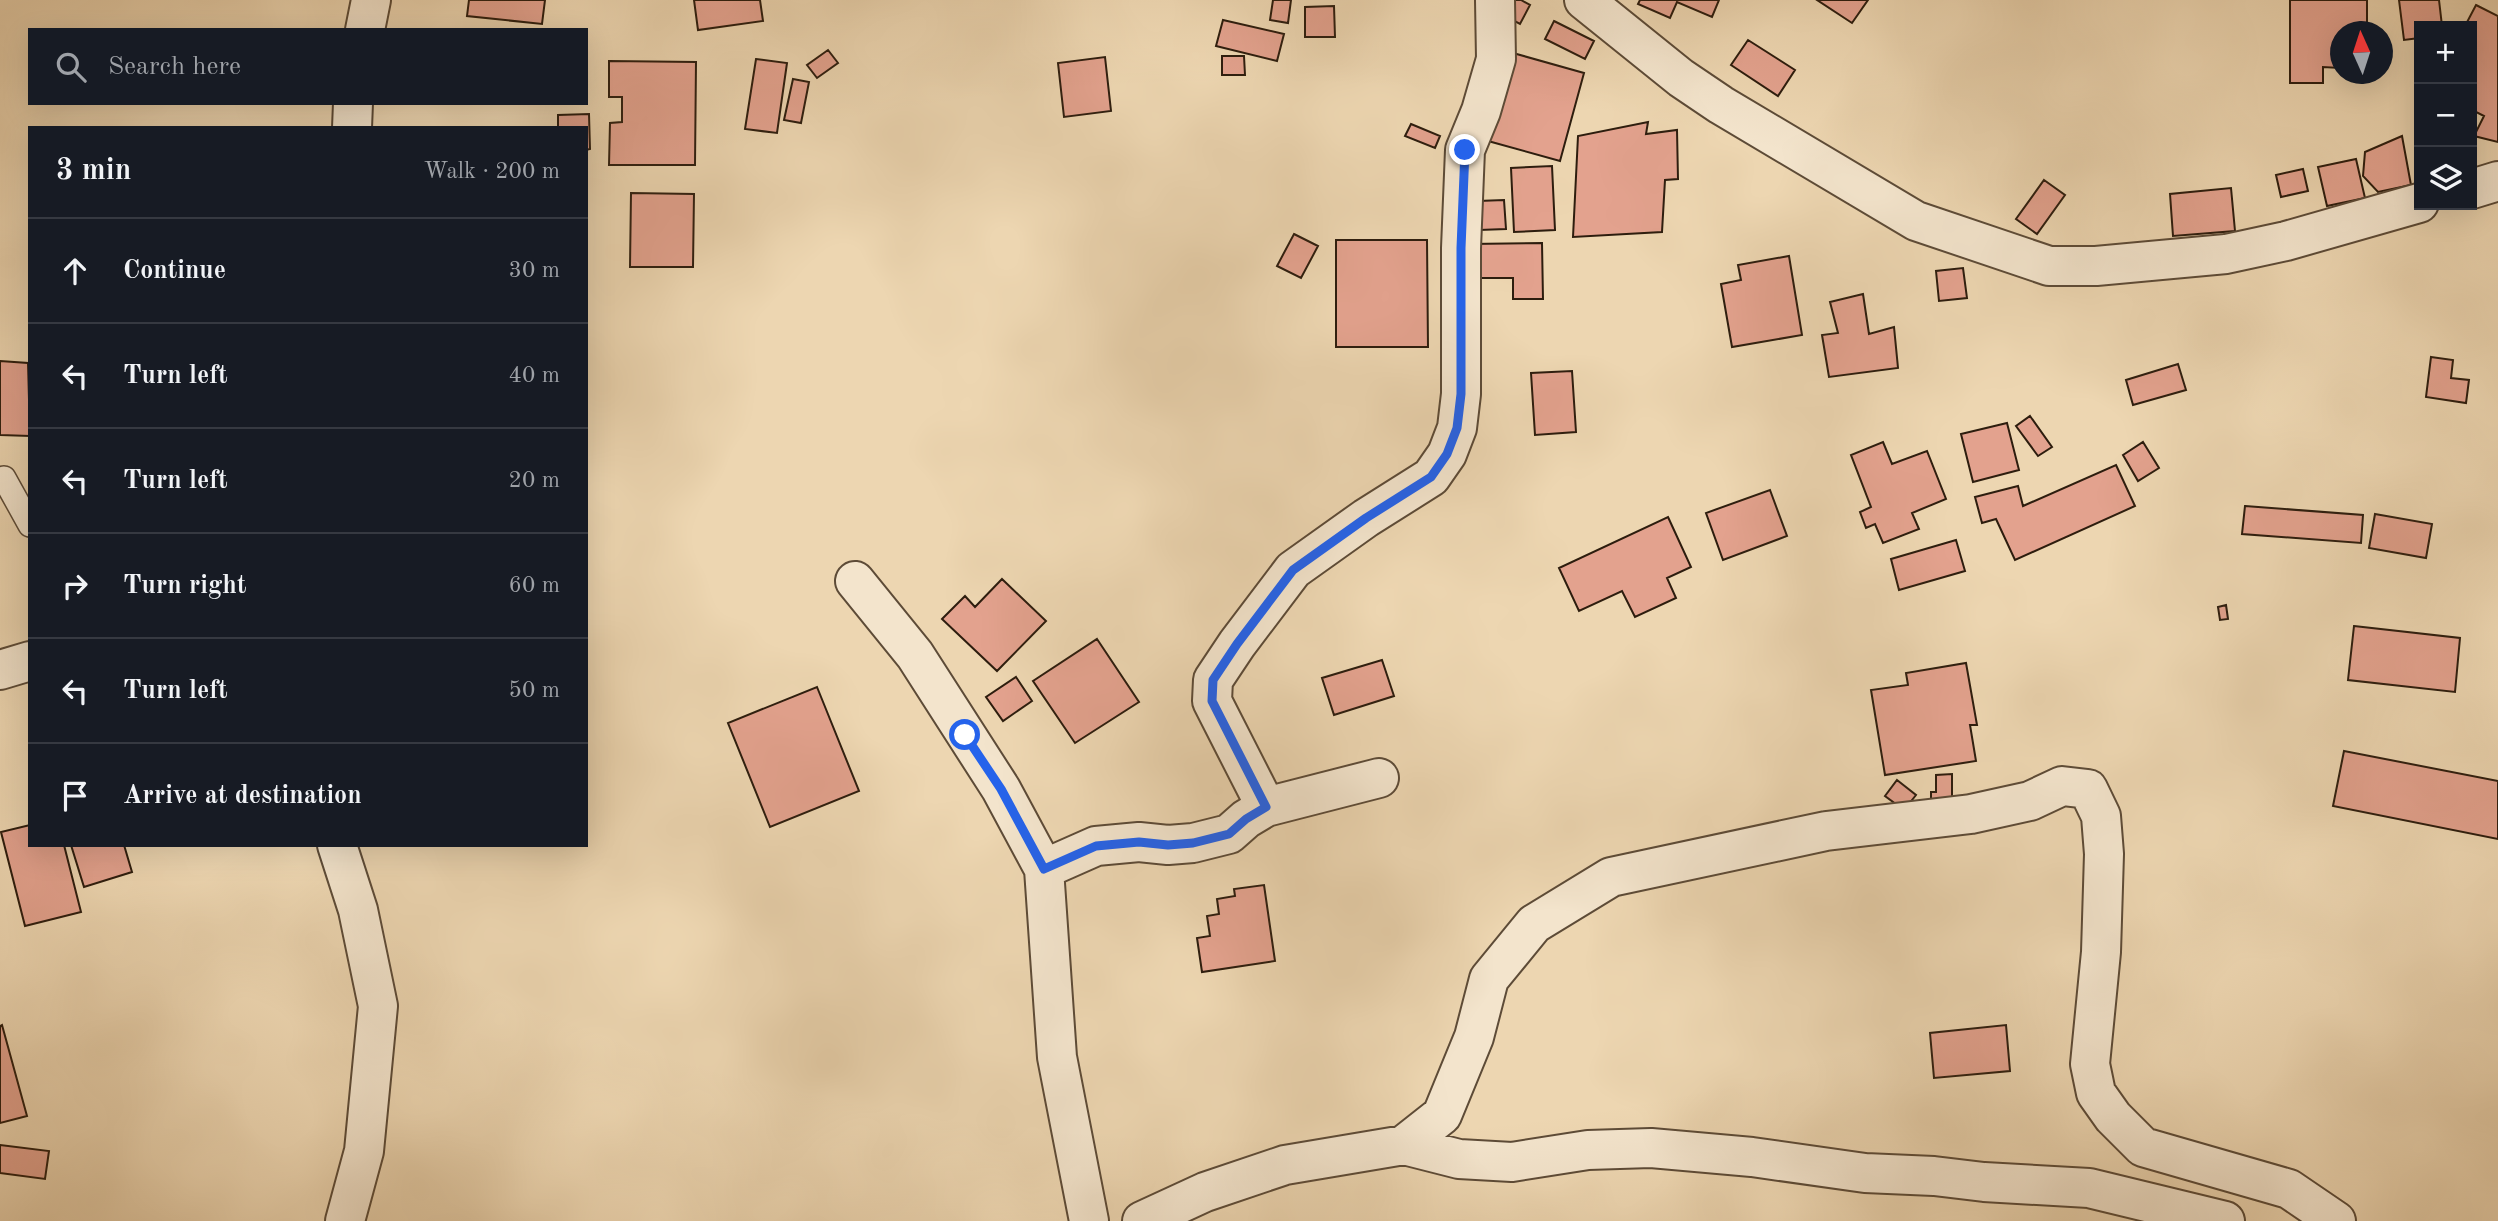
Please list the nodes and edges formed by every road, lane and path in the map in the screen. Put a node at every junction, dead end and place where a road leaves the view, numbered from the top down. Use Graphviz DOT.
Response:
graph roads {
  1 [pos="371,0"];
  2 [pos="1495,0"];
  3 [pos="1584,0"];
  4 [pos="365,28"];
  5 [pos="353,105"];
  6 [pos="352,126"];
  7 [pos="2498,181"];
  8 [pos="2477,187"];
  9 [pos="2414,203"];
  10 [pos="4,478"];
  11 [pos="28,520"];
  12 [pos="855,581"];
  13 [pos="28,662"];
  14 [pos="0,670"];
  15 [pos="1379,778"];
  16 [pos="1266,807"];
  17 [pos="338,847"];
  18 [pos="1044,869"];
  19 [pos="1404,1145"];
  20 [pos="345,1221"];
  21 [pos="1089,1221"];
  22 [pos="1142,1221"];
  23 [pos="2225,1221"];
  24 [pos="2336,1221"];
  1 -- 4 [label="street"];
  2 -- 16 [label="street"];
  3 -- 9 [label="street"];
  5 -- 6 [label="street"];
  7 -- 8 [label="street"];
  10 -- 11 [label="lane"];
  12 -- 18 [label="street"];
  13 -- 14 [label="street"];
  15 -- 16 [label="street"];
  16 -- 18 [label="street"];
  17 -- 20 [label="street"];
  18 -- 21 [label="street"];
  19 -- 22 [label="street"];
  19 -- 23 [label="street"];
  19 -- 24 [label="street"];
}
